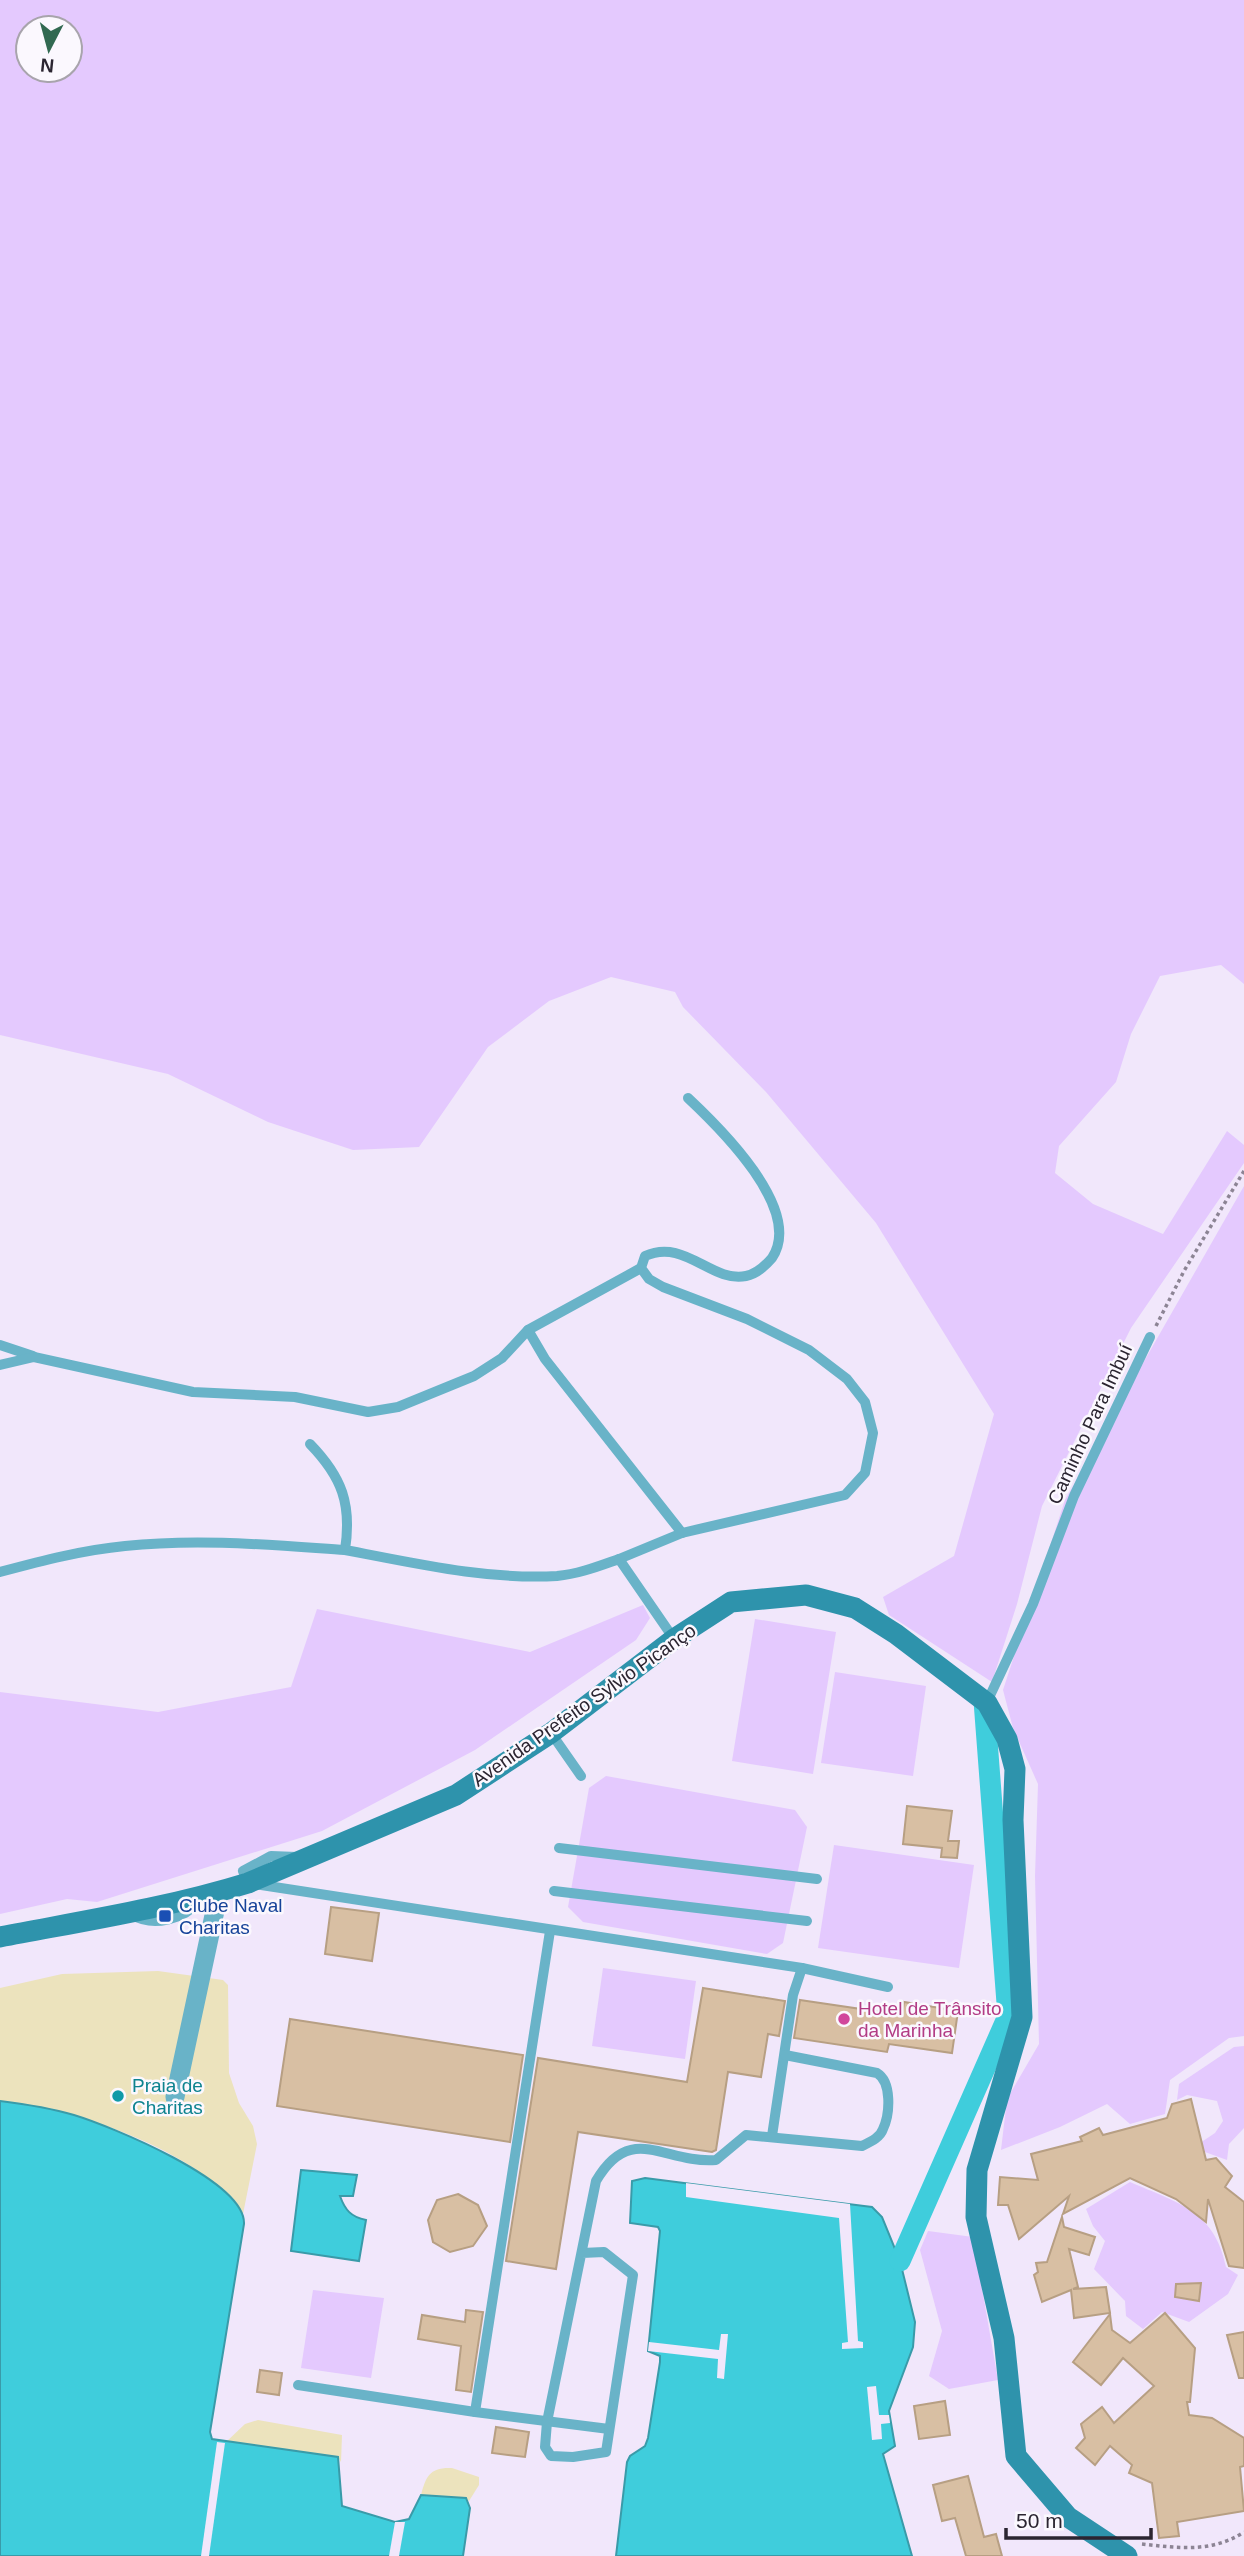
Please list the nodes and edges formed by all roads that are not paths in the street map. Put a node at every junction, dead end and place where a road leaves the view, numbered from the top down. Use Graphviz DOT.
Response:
graph roads {
  1 [pos="688,1098"];
  2 [pos="641,1268"];
  3 [pos="528,1331"];
  4 [pos="1150,1337"];
  5 [pos="0,1345"];
  6 [pos="34,1357"];
  7 [pos="0,1366"];
  8 [pos="310,1444"];
  9 [pos="682,1533"];
  10 [pos="345,1550"];
  11 [pos="619,1559"];
  12 [pos="0,1572"];
  13 [pos="674,1639"];
  14 [pos="987,1703"];
  15 [pos="551,1733"];
  16 [pos="581,1776"];
  17 [pos="559,1848"];
  18 [pos="817,1879"];
  19 [pos="248,1883"];
  20 [pos="554,1891"];
  21 [pos="210,1894"];
  22 [pos="807,1921"];
  23 [pos="550,1931"];
  24 [pos="0,1937"];
  25 [pos="802,1968"];
  26 [pos="888,1987"];
  27 [pos="785,2055"];
  28 [pos="175,2097"];
  29 [pos="772,2136"];
  30 [pos="582,2253"];
  31 [pos="298,2385"];
  32 [pos="475,2412"];
  33 [pos="547,2422"];
  34 [pos="609,2429"];
  35 [pos="1127,2556"];
  1 -- 2 [label="lane"];
  2 -- 3 [label="lane"];
  2 -- 9 [label="lane"];
  3 -- 6 [label="lane"];
  3 -- 9 [label="lane"];
  4 -- 14 [label="lane, Caminho Para Imbuí"];
  5 -- 6 [label="lane"];
  6 -- 7 [label="lane"];
  8 -- 10 [label="lane"];
  9 -- 11 [label="lane"];
  10 -- 11 [label="lane"];
  10 -- 12 [label="lane"];
  11 -- 13 [label="lane"];
  13 -- 14 [label="street, Avenida Prefeito Sylvio Picanço"];
  13 -- 15 [label="street, Avenida Prefeito Sylvio Picanço"];
  14 -- 35 [label="street"];
  15 -- 16 [label="lane"];
  15 -- 19 [label="street, Avenida Prefeito Sylvio Picanço"];
  17 -- 18 [label="lane"];
  19 -- 21 [label="street, Avenida Prefeito Sylvio Picanço"];
  19 -- 23 [label="lane"];
  20 -- 22 [label="lane"];
  21 -- 24 [label="street, Avenida Prefeito Sylvio Picanço"];
  21 -- 28 [label="street"];
  23 -- 25 [label="lane"];
  23 -- 32 [label="lane"];
  25 -- 26 [label="lane"];
  25 -- 27 [label="lane"];
  27 -- 29 [label="lane"];
  27 -- 29 [label="lane"];
  29 -- 30 [label="lane"];
  30 -- 33 [label="lane"];
  30 -- 34 [label="lane"];
  31 -- 32 [label="lane"];
  32 -- 33 [label="lane"];
  33 -- 34 [label="lane"];
  33 -- 34 [label="lane"];
}
